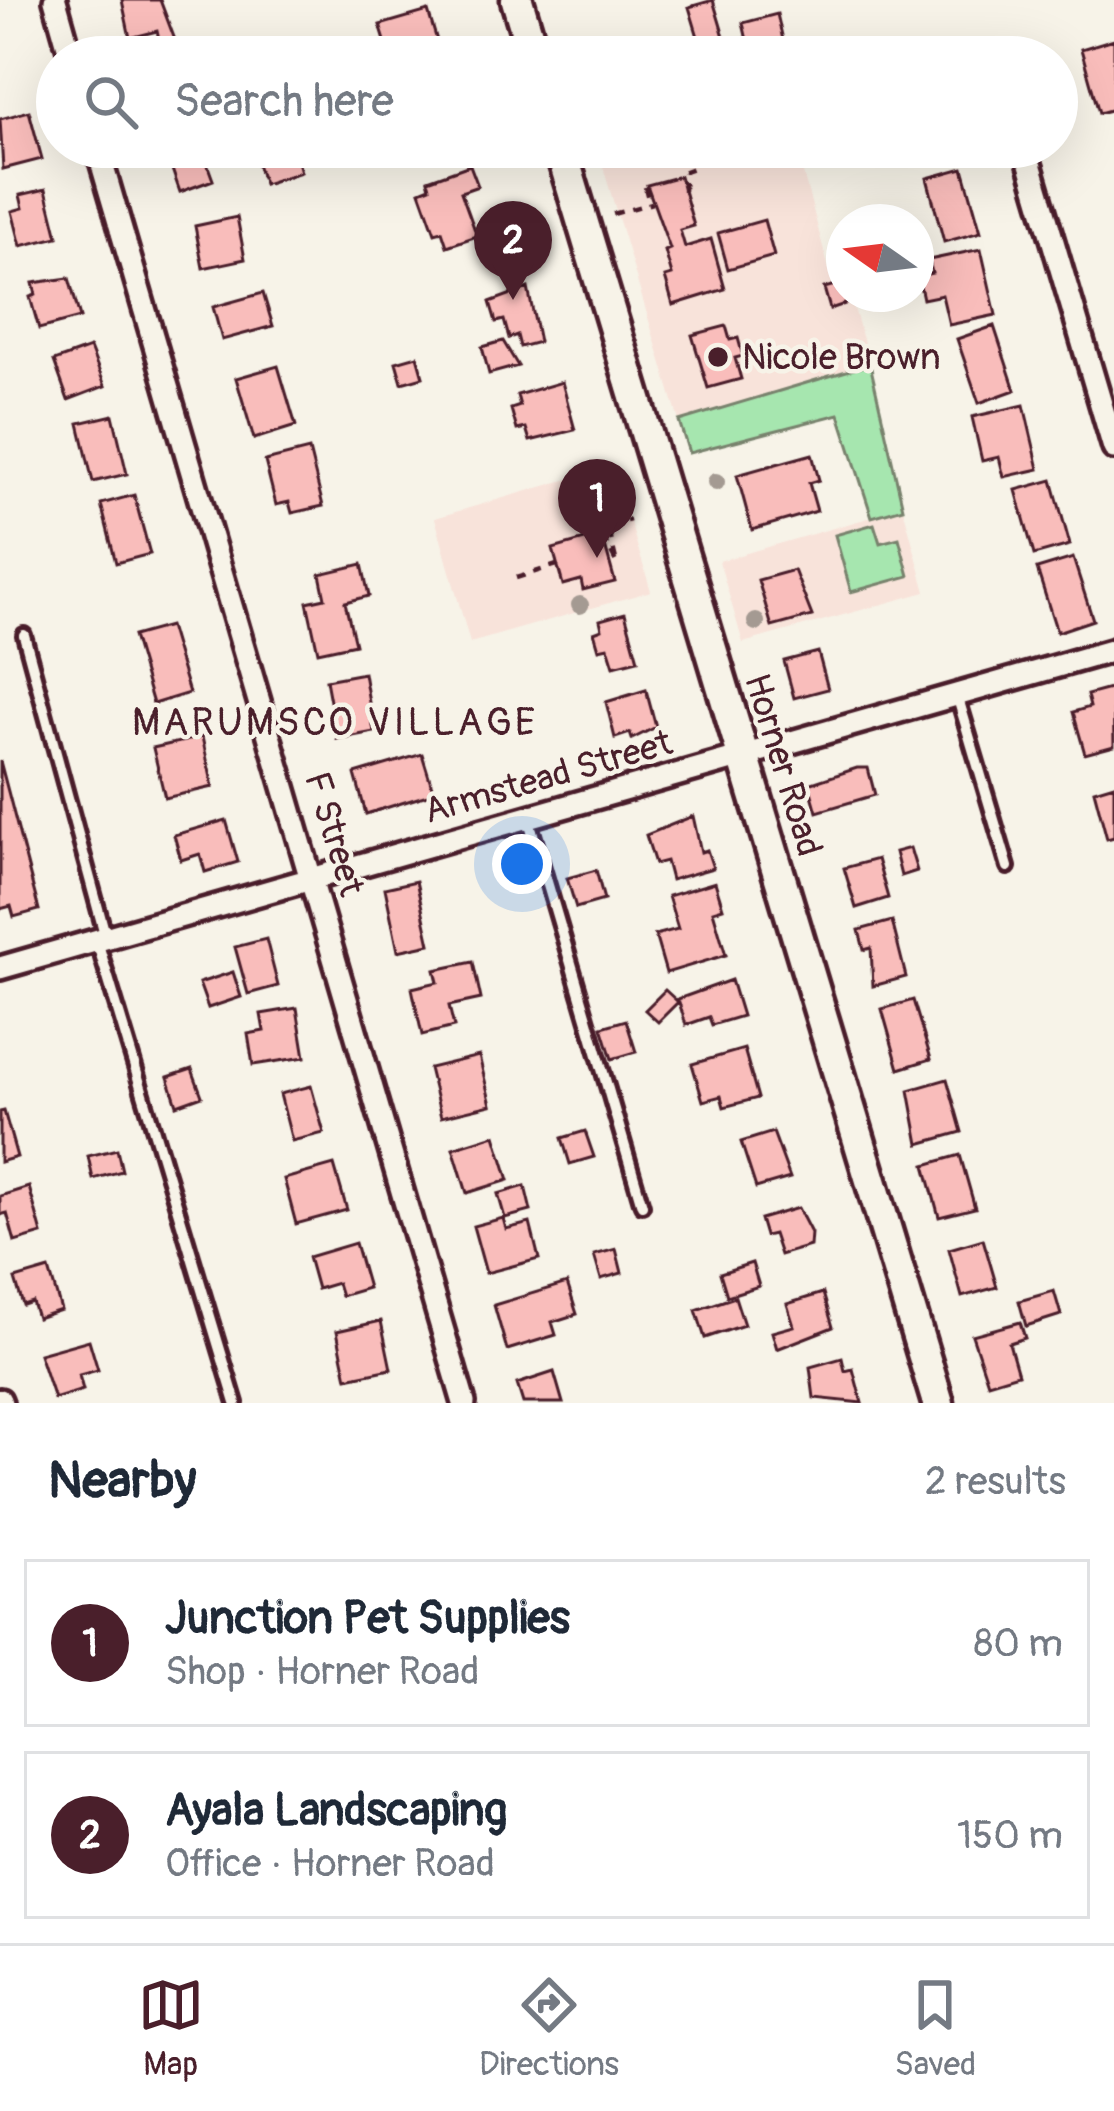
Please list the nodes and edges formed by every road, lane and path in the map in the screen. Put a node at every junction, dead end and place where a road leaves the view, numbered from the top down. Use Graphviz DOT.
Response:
graph roads {
  1 [pos="55,0"];
  2 [pos="517,0"];
  3 [pos="65,36"];
  4 [pos="528,36"];
  5 [pos="103,168"];
  6 [pos="566,168"];
  7 [pos="693,168"];
  8 [pos="1031,168"];
  9 [pos="645,188"];
  10 [pos="684,191"];
  11 [pos="613,214"];
  12 [pos="1114,448"];
  13 [pos="608,526"];
  14 [pos="597,535"];
  15 [pos="557,566"];
  16 [pos="516,578"];
  17 [pos="23,635"];
  18 [pos="1114,650"];
  19 [pos="957,694"];
  20 [pos="740,757"];
  21 [pos="528,817"];
  22 [pos="1009,867"];
  23 [pos="313,878"];
  24 [pos="101,939"];
  25 [pos="0,968"];
  26 [pos="642,1205"];
  27 [pos="236,1403"];
  28 [pos="464,1403"];
  29 [pos="938,1403"];
  1 -- 3 [label="street"];
  2 -- 4 [label="main road"];
  5 -- 23 [label="street, F Street"];
  6 -- 20 [label="main road, Horner Road"];
  7 -- 10 [label="path"];
  8 -- 12 [label="street"];
  9 -- 11 [label="path"];
  13 -- 14 [label="path"];
  15 -- 16 [label="path"];
  17 -- 24 [label="lane"];
  18 -- 19 [label="street, Armstead Street"];
  19 -- 20 [label="street, Armstead Street"];
  19 -- 22 [label="lane"];
  20 -- 21 [label="street, Armstead Street"];
  20 -- 29 [label="main road, Horner Road"];
  21 -- 23 [label="street, Armstead Street"];
  21 -- 26 [label="lane"];
  23 -- 24 [label="street, Armstead Street"];
  23 -- 28 [label="street, F Street"];
  24 -- 25 [label="street, Armstead Street"];
  24 -- 27 [label="lane"];
}
